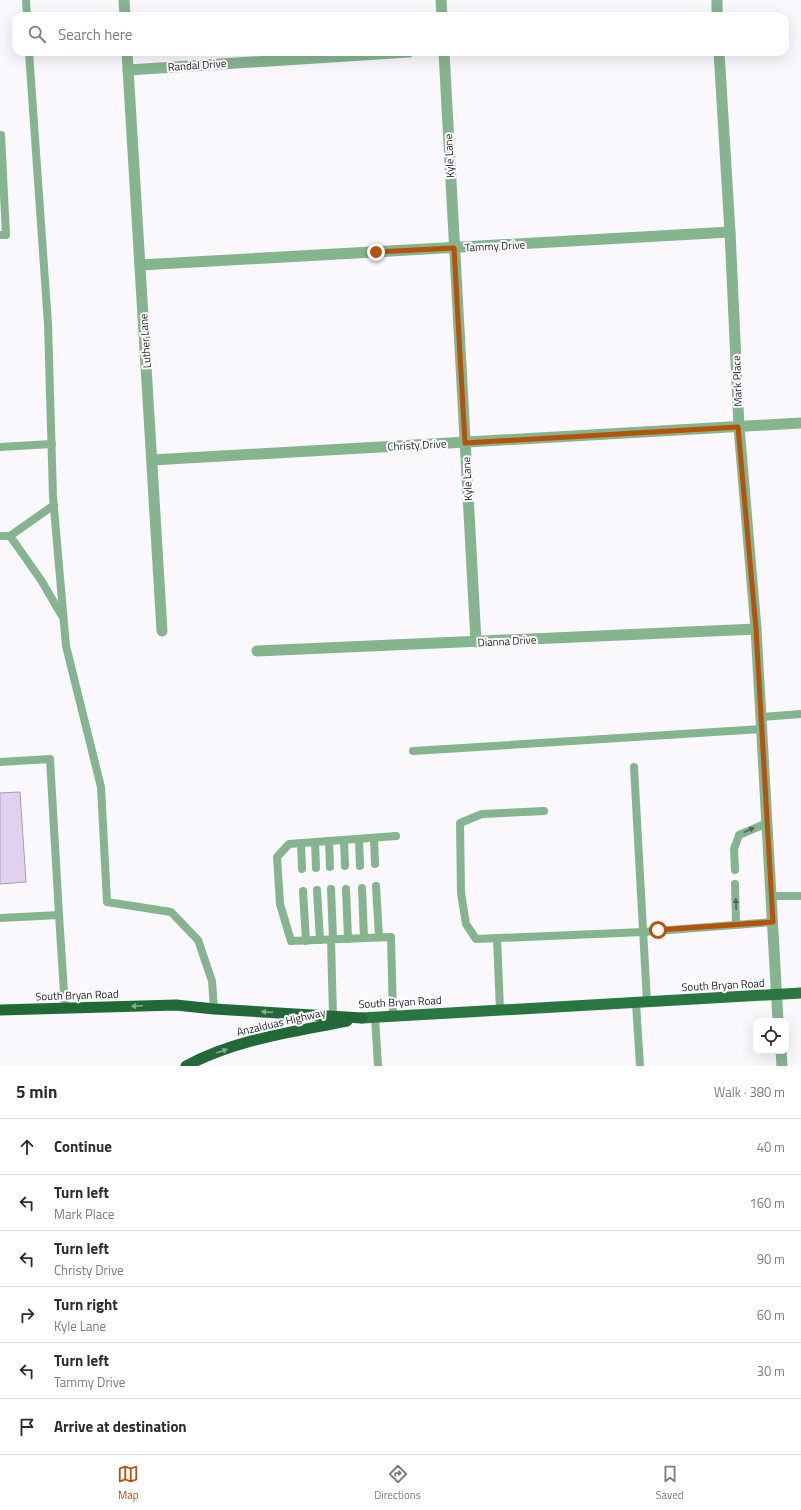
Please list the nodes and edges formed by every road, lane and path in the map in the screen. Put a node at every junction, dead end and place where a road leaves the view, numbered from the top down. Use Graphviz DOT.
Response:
graph roads {
  1 [pos="26,0"];
  2 [pos="124,0"];
  3 [pos="441,0"];
  4 [pos="717,0"];
  5 [pos="27,12"];
  6 [pos="125,12"];
  7 [pos="442,12"];
  8 [pos="717,12"];
  9 [pos="29,56"];
  10 [pos="127,56"];
  11 [pos="347,56"];
  12 [pos="444,56"];
  13 [pos="719,56"];
  14 [pos="128,70"];
  15 [pos="1,135"];
  16 [pos="730,232"];
  17 [pos="0,235"];
  18 [pos="454,248"];
  19 [pos="140,265"];
  20 [pos="801,423"];
  21 [pos="738,427"];
  22 [pos="465,443"];
  23 [pos="52,444"];
  24 [pos="0,447"];
  25 [pos="152,460"];
  26 [pos="54,505"];
  27 [pos="0,536"];
  28 [pos="10,536"];
  29 [pos="64,619"];
  30 [pos="756,629"];
  31 [pos="162,631"];
  32 [pos="476,642"];
  33 [pos="258,651"];
  34 [pos="801,714"];
  35 [pos="761,717"];
  36 [pos="762,729"];
  37 [pos="413,751"];
  38 [pos="0,762"];
  39 [pos="634,767"];
  40 [pos="544,812"];
  41 [pos="767,823"];
  42 [pos="396,836"];
  43 [pos="374,838"];
  44 [pos="359,839"];
  45 [pos="344,840"];
  46 [pos="329,841"];
  47 [pos="315,842"];
  48 [pos="301,843"];
  49 [pos="375,864"];
  50 [pos="345,866"];
  51 [pos="360,866"];
  52 [pos="330,867"];
  53 [pos="316,868"];
  54 [pos="302,869"];
  55 [pos="735,870"];
  56 [pos="735,884"];
  57 [pos="376,886"];
  58 [pos="362,888"];
  59 [pos="331,889"];
  60 [pos="346,889"];
  61 [pos="317,890"];
  62 [pos="303,891"];
  63 [pos="771,896"];
  64 [pos="801,896"];
  65 [pos="59,915"];
  66 [pos="0,918"];
  67 [pos="773,922"];
  68 [pos="736,924"];
  69 [pos="643,932"];
  70 [pos="379,937"];
  71 [pos="364,938"];
  72 [pos="497,938"];
  73 [pos="332,939"];
  74 [pos="348,939"];
  75 [pos="306,940"];
  76 [pos="320,940"];
  77 [pos="801,993"];
  78 [pos="776,994"];
  79 [pos="642,1002"];
  80 [pos="65,1008"];
  81 [pos="214,1009"];
  82 [pos="0,1010"];
  83 [pos="500,1010"];
  84 [pos="333,1016"];
  85 [pos="393,1016"];
  86 [pos="362,1018"];
  87 [pos="375,1018"];
  88 [pos="778,1018"];
  89 [pos="781,1054"];
  90 [pos="186,1066"];
  91 [pos="378,1066"];
  92 [pos="640,1066"];
  93 [pos="782,1066"];
  1 -- 5 [label="lane"];
  2 -- 6 [label="street"];
  3 -- 7 [label="street"];
  4 -- 8 [label="street"];
  9 -- 23 [label="lane"];
  10 -- 14 [label="street, Luther Lane"];
  11 -- 14 [label="street, Randal Drive"];
  12 -- 18 [label="street, Kyle Lane"];
  13 -- 16 [label="street, Mark Place"];
  14 -- 19 [label="street, Luther Lane"];
  15 -- 17 [label="lane"];
  16 -- 18 [label="street, Tammy Drive"];
  16 -- 21 [label="street, Mark Place"];
  18 -- 19 [label="street, Tammy Drive"];
  18 -- 22 [label="street, Kyle Lane"];
  19 -- 25 [label="street, Luther Lane"];
  20 -- 21 [label="street, Christy Drive"];
  21 -- 22 [label="street, Christy Drive"];
  21 -- 30 [label="street, Mark Place"];
  22 -- 25 [label="street, Christy Drive"];
  22 -- 32 [label="street, Kyle Lane"];
  23 -- 24 [label="lane"];
  23 -- 26 [label="lane"];
  25 -- 31 [label="street, Luther Lane"];
  26 -- 28 [label="lane"];
  26 -- 29 [label="lane"];
  27 -- 28 [label="lane"];
  28 -- 29 [label="lane"];
  29 -- 81 [label="lane"];
  30 -- 32 [label="street, Dianna Drive"];
  30 -- 35 [label="street, Mark Place"];
  32 -- 33 [label="street, Dianna Drive"];
  34 -- 35 [label="lane"];
  35 -- 36 [label="street, Mark Place"];
  36 -- 37 [label="lane"];
  36 -- 41 [label="street, Mark Place"];
  38 -- 65 [label="lane"];
  39 -- 69 [label="lane"];
  40 -- 72 [label="lane"];
  55 -- 41 [label="lane, one-way"];
  41 -- 63 [label="street, Mark Place"];
  42 -- 43 [label="lane"];
  43 -- 44 [label="lane"];
  43 -- 49 [label="lane"];
  44 -- 45 [label="lane"];
  44 -- 51 [label="lane"];
  45 -- 46 [label="lane"];
  45 -- 50 [label="lane"];
  46 -- 47 [label="lane"];
  46 -- 52 [label="lane"];
  47 -- 48 [label="lane"];
  47 -- 53 [label="lane"];
  48 -- 54 [label="lane"];
  48 -- 75 [label="lane"];
  68 -- 56 [label="lane, one-way"];
  57 -- 70 [label="lane"];
  58 -- 71 [label="lane"];
  59 -- 73 [label="lane"];
  60 -- 74 [label="lane"];
  61 -- 76 [label="lane"];
  62 -- 75 [label="lane"];
  63 -- 64 [label="lane"];
  63 -- 67 [label="street, Mark Place"];
  65 -- 66 [label="lane"];
  65 -- 80 [label="lane"];
  67 -- 68 [label="lane"];
  67 -- 78 [label="street, Mark Place"];
  68 -- 69 [label="lane"];
  69 -- 72 [label="lane"];
  69 -- 79 [label="lane"];
  70 -- 71 [label="lane"];
  70 -- 85 [label="lane"];
  71 -- 74 [label="lane"];
  72 -- 83 [label="lane"];
  73 -- 74 [label="lane"];
  73 -- 76 [label="lane"];
  73 -- 84 [label="lane"];
  75 -- 76 [label="lane"];
  77 -- 78 [label="main road, South Bryan Road"];
  78 -- 79 [label="main road, South Bryan Road"];
  78 -- 88 [label="street, Mark Place"];
  79 -- 83 [label="main road, South Bryan Road"];
  79 -- 92 [label="lane"];
  81 -- 80 [label="highway, South Bryan Road, one-way"];
  80 -- 82 [label="highway, South Bryan Road"];
  84 -- 81 [label="highway, South Bryan Road, one-way"];
  83 -- 85 [label="main road, South Bryan Road"];
  84 -- 86 [label="highway, South Bryan Road"];
  85 -- 87 [label="main road, South Bryan Road"];
  86 -- 87 [label="main road, South Bryan Road"];
  90 -- 86 [label="highway, Anzalduas Highway, one-way"];
  87 -- 91 [label="lane"];
  89 -- 93 [label="street"];
}
